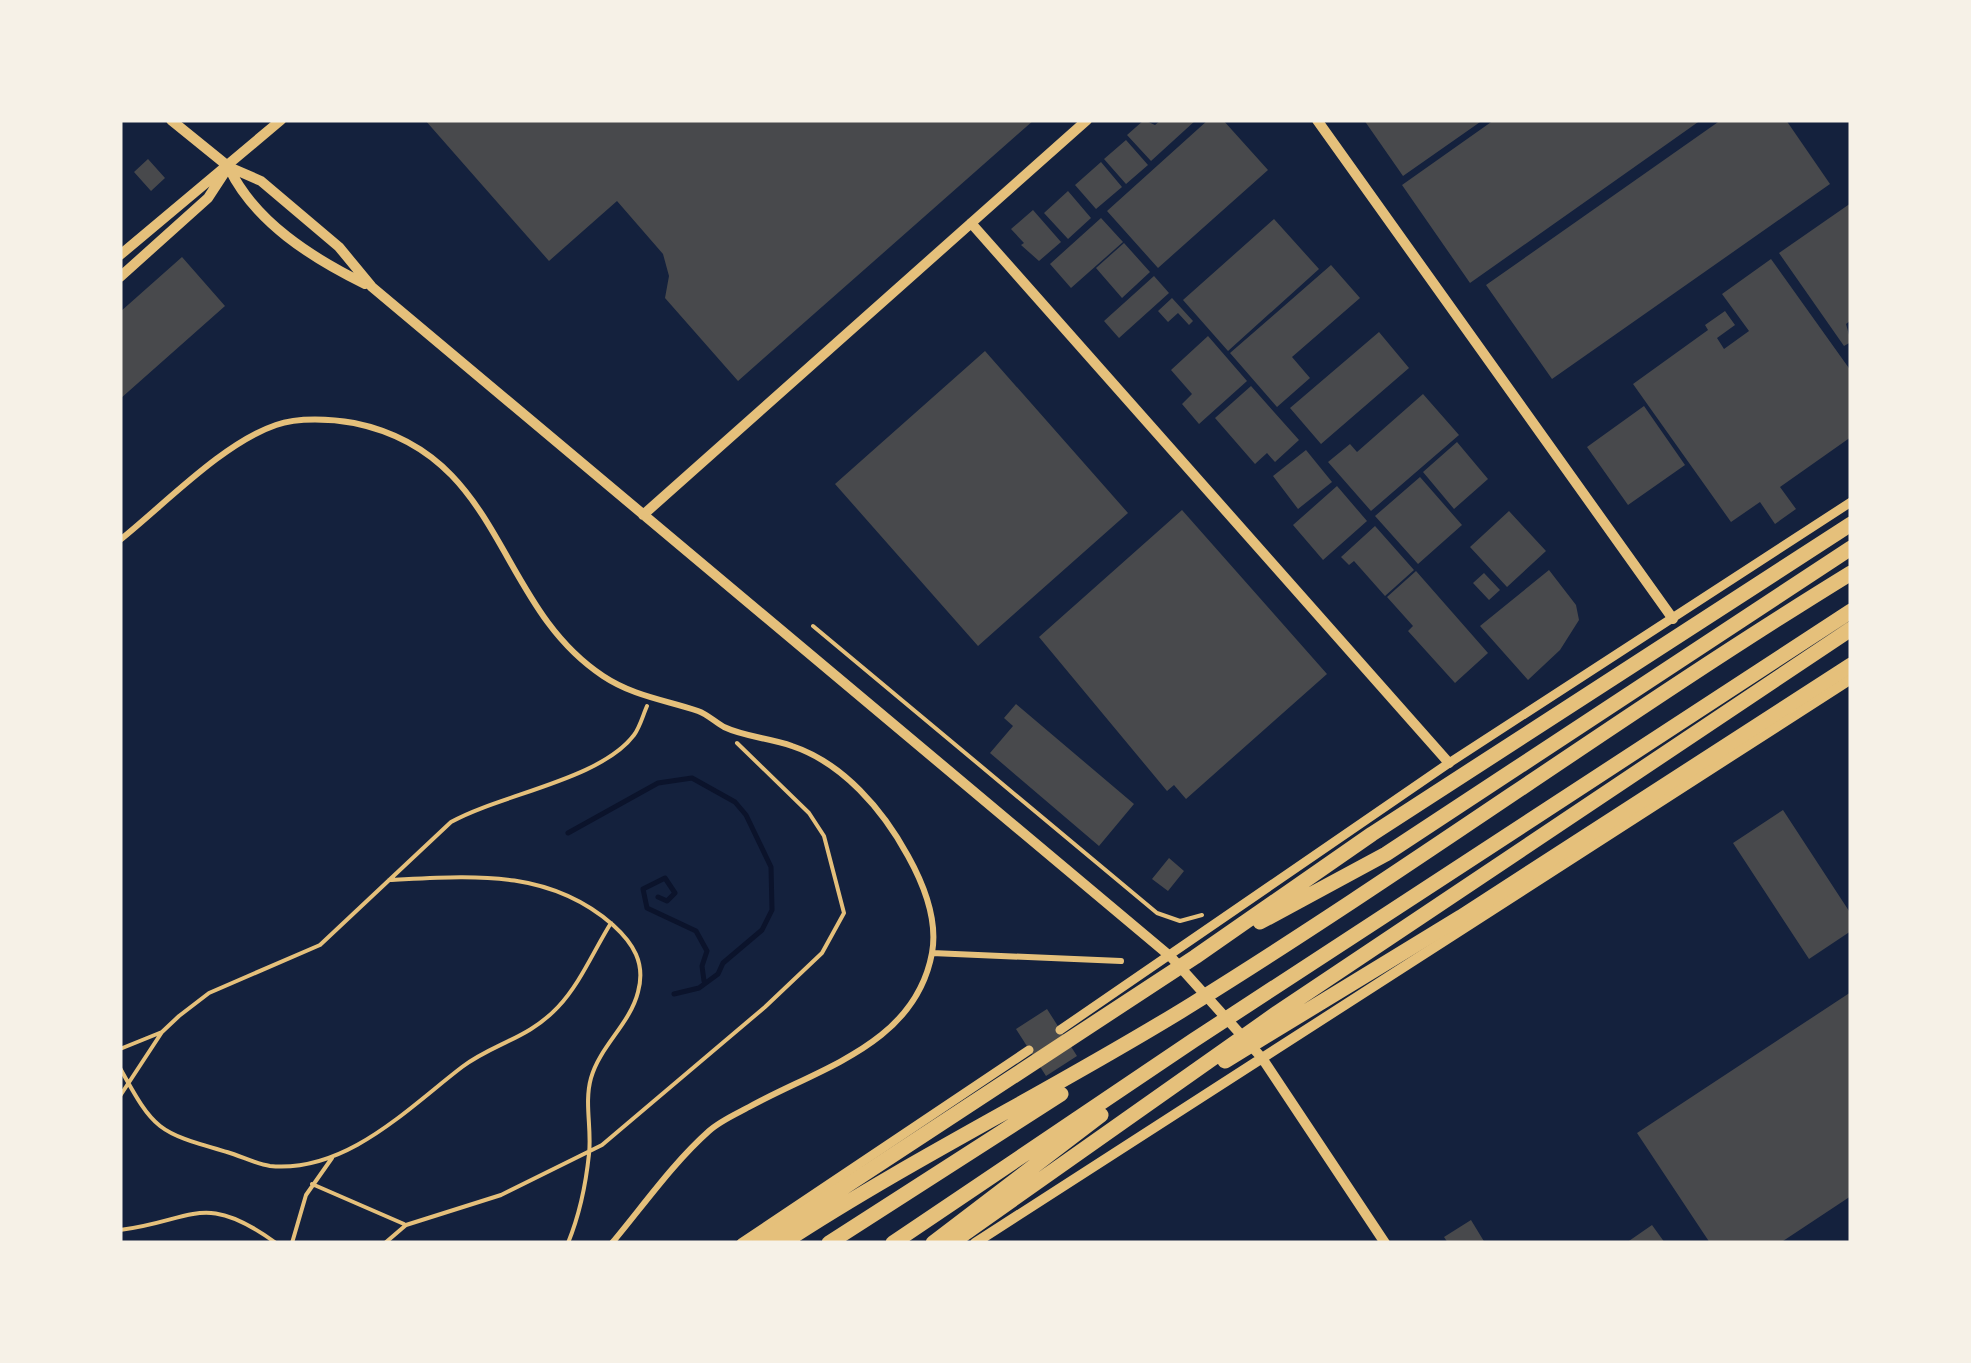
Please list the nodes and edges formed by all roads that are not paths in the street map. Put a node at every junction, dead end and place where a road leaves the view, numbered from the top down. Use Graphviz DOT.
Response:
graph roads {
  1 [pos="172,120"];
  2 [pos="281,120"];
  3 [pos="1087,120"];
  4 [pos="1317,120"];
  5 [pos="228,167"];
  6 [pos="971,223"];
  7 [pos="120,255"];
  8 [pos="120,277"];
  9 [pos="372,287"];
  10 [pos="1851,502"];
  11 [pos="643,515"];
  12 [pos="1851,524"];
  13 [pos="120,540"];
  14 [pos="1851,548"];
  15 [pos="1851,573"];
  16 [pos="1851,582"];
  17 [pos="1851,611"];
  18 [pos="1672,619"];
  19 [pos="1851,620"];
  20 [pos="1851,629"];
  21 [pos="1851,665"];
  22 [pos="1851,679"];
  23 [pos="1450,764"];
  24 [pos="932,952"];
  25 [pos="1172,956"];
  26 [pos="1195,957"];
  27 [pos="1121,961"];
  28 [pos="1060,1030"];
  29 [pos="1029,1050"];
  30 [pos="1262,1058"];
  31 [pos="1157,1100"];
  32 [pos="612,1243"];
  33 [pos="741,1243"];
  34 [pos="759,1243"];
  35 [pos="783,1243"];
  36 [pos="829,1243"];
  37 [pos="893,1243"];
  38 [pos="933,1243"];
  39 [pos="950,1243"];
  40 [pos="975,1243"];
  41 [pos="1386,1243"];
  1 -- 5 [label="street"];
  2 -- 5 [label="street"];
  3 -- 6 [label="street"];
  4 -- 18 [label="street"];
  5 -- 7 [label="street"];
  5 -- 8 [label="street"];
  5 -- 9 [label="street"];
  5 -- 9 [label="street"];
  6 -- 11 [label="street"];
  6 -- 23 [label="street"];
  9 -- 11 [label="street"];
  10 -- 18 [label="street"];
  11 -- 25 [label="street"];
  12 -- 26 [label="highway"];
  13 -- 24 [label="street"];
  14 -- 26 [label="highway"];
  15 -- 35 [label="highway"];
  16 -- 36 [label="highway"];
  17 -- 37 [label="highway"];
  18 -- 23 [label="street"];
  19 -- 38 [label="highway"];
  20 -- 31 [label="highway"];
  21 -- 31 [label="highway"];
  22 -- 30 [label="street"];
  23 -- 25 [label="street"];
  24 -- 27 [label="street"];
  24 -- 32 [label="street"];
  25 -- 28 [label="street"];
  25 -- 30 [label="street"];
  26 -- 34 [label="highway"];
  29 -- 33 [label="street"];
  30 -- 40 [label="street"];
  30 -- 41 [label="street"];
  31 -- 39 [label="highway"];
}
